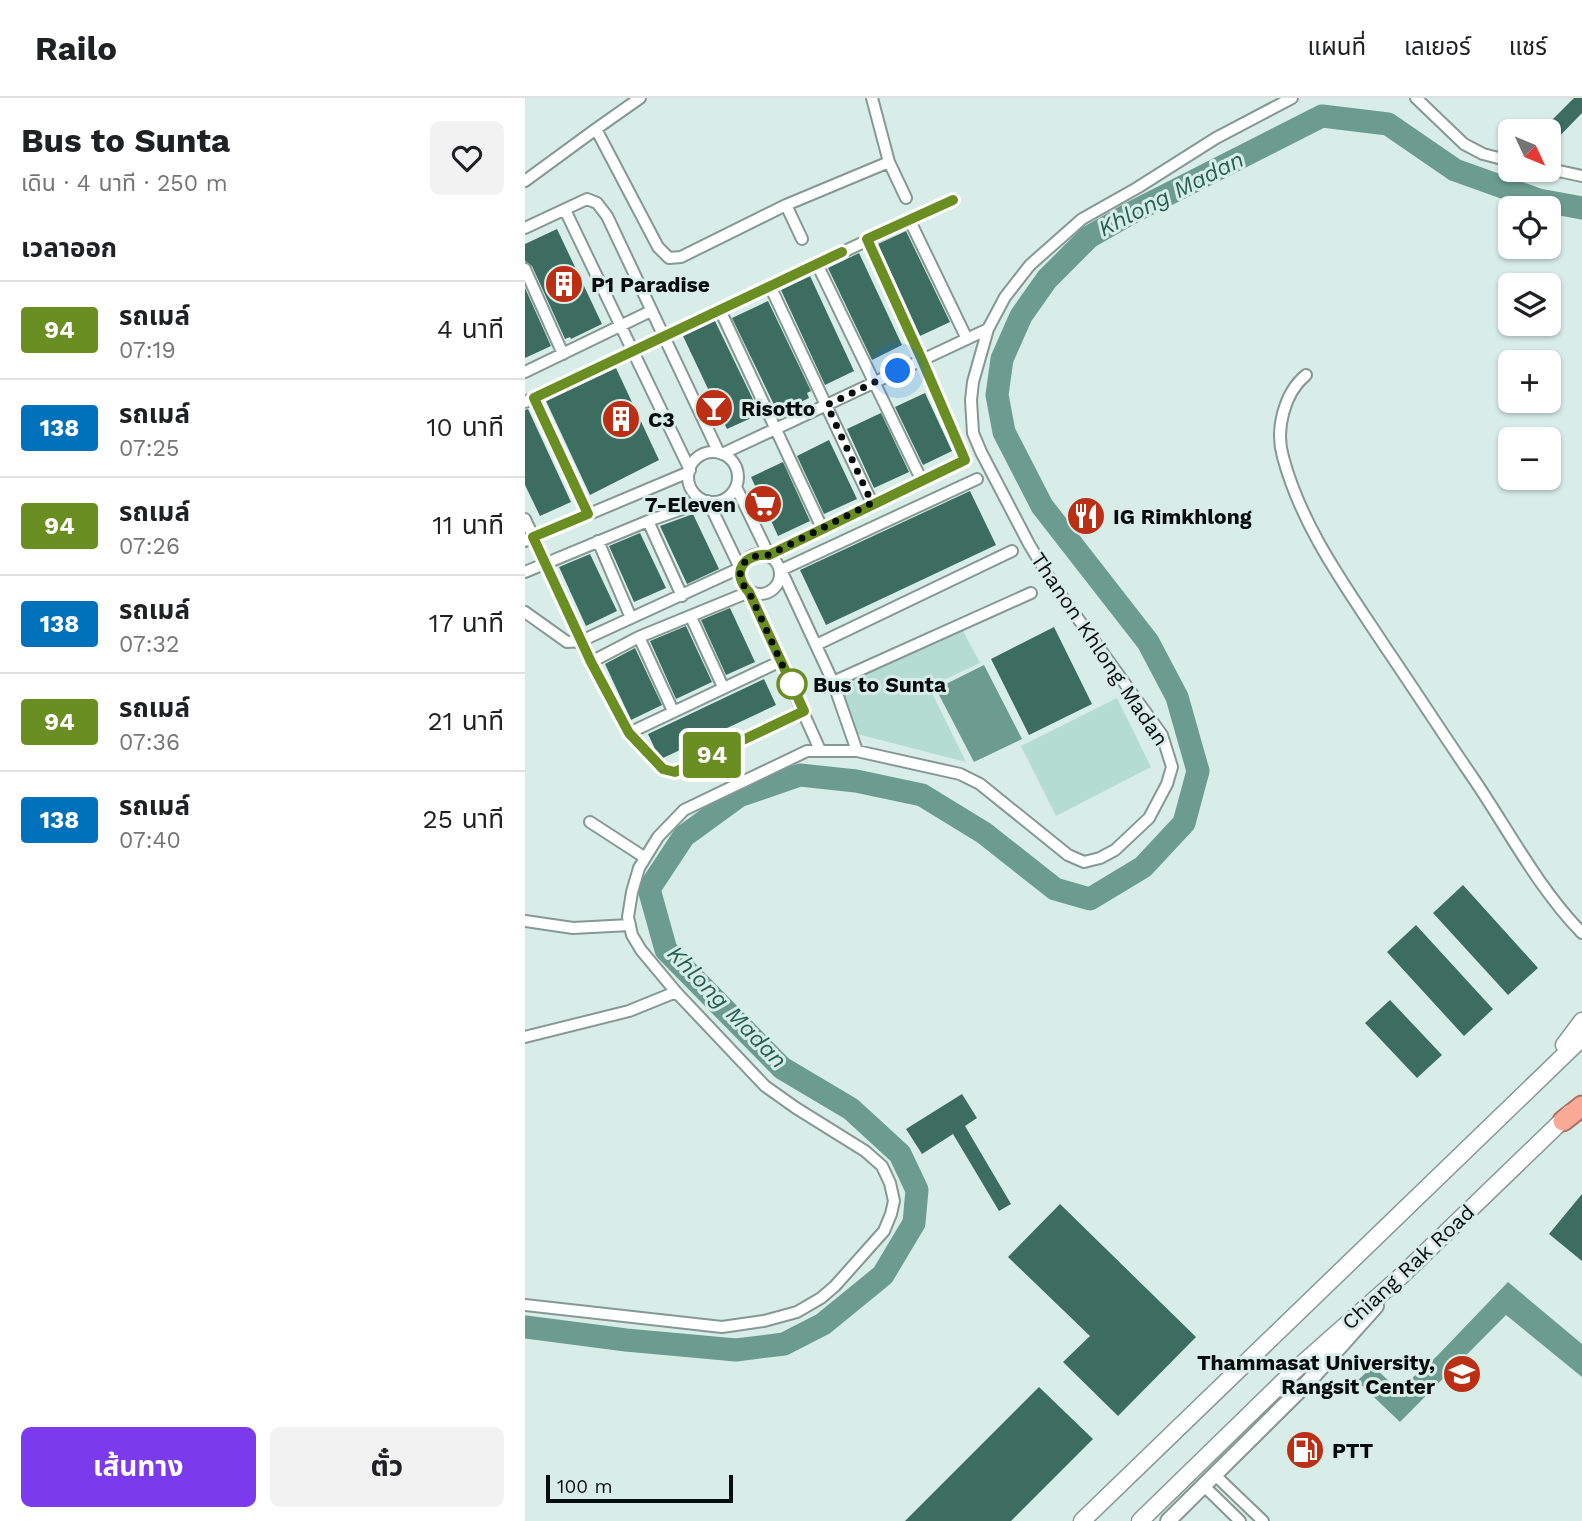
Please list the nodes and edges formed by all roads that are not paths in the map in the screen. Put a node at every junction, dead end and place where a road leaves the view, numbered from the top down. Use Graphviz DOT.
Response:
graph roads {
  1 [pos="640,98"];
  2 [pos="872,98"];
  3 [pos="1263,98"];
  4 [pos="1292,98"];
  5 [pos="1416,98"];
  6 [pos="1271,108"];
  7 [pos="596,129"];
  8 [pos="1498,158"];
  9 [pos="889,162"];
  10 [pos="1561,172"];
  11 [pos="1582,176"];
  12 [pos="525,181"];
  13 [pos="906,198"];
  14 [pos="953,200"];
  15 [pos="786,205"];
  16 [pos="565,210"];
  17 [pos="910,220"];
  18 [pos="525,228"];
  19 [pos="802,239"];
  20 [pos="867,239"];
  21 [pos="817,264"];
  22 [pos="525,269"];
  23 [pos="770,286"];
  24 [pos="720,310"];
  25 [pos="651,311"];
  26 [pos="621,327"];
  27 [pos="988,329"];
  28 [pos="664,337"];
  29 [pos="967,339"];
  30 [pos="633,352"];
  31 [pos="563,354"];
  32 [pos="922,360"];
  33 [pos="525,372"];
  34 [pos="1306,375"];
  35 [pos="873,383"];
  36 [pos="530,400"];
  37 [pos="827,405"];
  38 [pos="775,429"];
  39 [pos="721,454"];
  40 [pos="689,471"];
  41 [pos="921,479"];
  42 [pos="977,479"];
  43 [pos="736,487"];
  44 [pos="707,501"];
  45 [pos="872,503"];
  46 [pos="588,514"];
  47 [pos="525,519"];
  48 [pos="649,521"];
  49 [pos="822,528"];
  50 [pos="529,539"];
  51 [pos="598,541"];
  52 [pos="1012,551"];
  53 [pos="769,555"];
  54 [pos="544,564"];
  55 [pos="740,568"];
  56 [pos="781,569"];
  57 [pos="525,572"];
  58 [pos="749,592"];
  59 [pos="1031,593"];
  60 [pos="682,596"];
  61 [pos="525,612"];
  62 [pos="691,617"];
  63 [pos="631,618"];
  64 [pos="639,638"];
  65 [pos="581,641"];
  66 [pos="816,645"];
  67 [pos="781,661"];
  68 [pos="591,662"];
  69 [pos="833,682"];
  70 [pos="723,687"];
  71 [pos="673,711"];
  72 [pos="804,711"];
  73 [pos="629,733"];
  74 [pos="820,750"];
  75 [pos="857,751"];
  76 [pos="590,822"];
  77 [pos="644,857"];
  78 [pos="525,921"];
  79 [pos="630,925"];
  80 [pos="1582,933"];
  81 [pos="676,992"];
  82 [pos="1582,1021"];
  83 [pos="525,1037"];
  84 [pos="1582,1038"];
  85 [pos="1541,1079"];
  86 [pos="1582,1098"];
  87 [pos="1582,1106"];
  88 [pos="1563,1121"];
  89 [pos="1399,1278"];
  90 [pos="525,1305"];
  91 [pos="1216,1476"];
  92 [pos="1204,1486"];
  93 [pos="1082,1521"];
  94 [pos="1140,1521"];
  95 [pos="1168,1521"];
  96 [pos="1240,1521"];
  97 [pos="1263,1521"];
  1 -- 7 [label="street"];
  2 -- 9 [label="street"];
  3 -- 6 [label="street"];
  4 -- 6 [label="street, Thanon Khlong Madan"];
  5 -- 8 [label="street"];
  6 -- 27 [label="street, Thanon Khlong Madan"];
  7 -- 12 [label="street"];
  7 -- 15 [label="street"];
  9 -- 13 [label="street"];
  9 -- 15 [label="street"];
  10 -- 11 [label="street"];
  14 -- 17 [label="street"];
  15 -- 19 [label="street"];
  16 -- 18 [label="street"];
  16 -- 25 [label="street"];
  16 -- 26 [label="street"];
  17 -- 20 [label="street"];
  17 -- 29 [label="street"];
  20 -- 21 [label="street"];
  20 -- 32 [label="street"];
  21 -- 23 [label="street"];
  21 -- 35 [label="street"];
  22 -- 31 [label="street"];
  23 -- 24 [label="street"];
  23 -- 37 [label="street"];
  24 -- 28 [label="street"];
  24 -- 38 [label="street"];
  25 -- 26 [label="street"];
  25 -- 28 [label="street"];
  26 -- 30 [label="street"];
  26 -- 31 [label="street"];
  27 -- 29 [label="street"];
  27 -- 75 [label="street, Thanon Khlong Madan"];
  28 -- 30 [label="street"];
  28 -- 39 [label="street"];
  29 -- 32 [label="street"];
  30 -- 36 [label="street"];
  30 -- 40 [label="street"];
  31 -- 33 [label="street"];
  32 -- 35 [label="street"];
  32 -- 41 [label="street"];
  34 -- 80 [label="street"];
  35 -- 37 [label="street"];
  35 -- 41 [label="street"];
  36 -- 46 [label="street"];
  37 -- 38 [label="street"];
  37 -- 45 [label="street"];
  38 -- 39 [label="street"];
  38 -- 49 [label="street"];
  39 -- 40 [label="street"];
  39 -- 43 [label="street"];
  40 -- 44 [label="street"];
  40 -- 46 [label="street"];
  41 -- 45 [label="street"];
  42 -- 56 [label="street"];
  43 -- 44 [label="street"];
  43 -- 53 [label="street"];
  44 -- 48 [label="street"];
  44 -- 55 [label="street"];
  45 -- 49 [label="street"];
  46 -- 50 [label="street"];
  47 -- 50 [label="street"];
  48 -- 51 [label="street"];
  48 -- 60 [label="street"];
  49 -- 53 [label="street"];
  50 -- 54 [label="street"];
  51 -- 54 [label="street"];
  51 -- 63 [label="street"];
  52 -- 66 [label="street"];
  53 -- 55 [label="street"];
  53 -- 56 [label="street"];
  54 -- 57 [label="street"];
  54 -- 65 [label="street"];
  55 -- 58 [label="street"];
  55 -- 60 [label="street"];
  56 -- 58 [label="street"];
  56 -- 66 [label="street"];
  58 -- 62 [label="street"];
  58 -- 67 [label="street"];
  59 -- 69 [label="street"];
  60 -- 63 [label="street"];
  61 -- 65 [label="street"];
  62 -- 64 [label="street"];
  62 -- 70 [label="street"];
  63 -- 65 [label="street"];
  64 -- 68 [label="street"];
  64 -- 71 [label="street"];
  65 -- 68 [label="street"];
  66 -- 69 [label="street"];
  67 -- 70 [label="street"];
  67 -- 72 [label="street"];
  68 -- 73 [label="street"];
  69 -- 75 [label="street"];
  70 -- 71 [label="street"];
  71 -- 73 [label="street"];
  72 -- 73 [label="street"];
  72 -- 74 [label="street"];
  74 -- 75 [label="street, Thanon Khlong Madan"];
  74 -- 77 [label="street, Thanon Khlong Madan"];
  76 -- 77 [label="street"];
  77 -- 79 [label="street, Thanon Khlong Madan"];
  78 -- 79 [label="street"];
  79 -- 81 [label="street"];
  81 -- 83 [label="street"];
  81 -- 90 [label="street"];
  82 -- 85 [label="main road"];
  84 -- 85 [label="main road, Chiang Rak Road"];
  85 -- 93 [label="main road, Chiang Rak Road"];
  86 -- 88 [label="main road, Chiang Rak Road"];
  87 -- 88 [label="highway"];
  88 -- 89 [label="main road, Chiang Rak Road"];
  89 -- 91 [label="street"];
  89 -- 94 [label="main road, Chiang Rak Road"];
  91 -- 92 [label="street"];
  91 -- 97 [label="street"];
  92 -- 95 [label="street"];
  92 -- 96 [label="street"];
}
